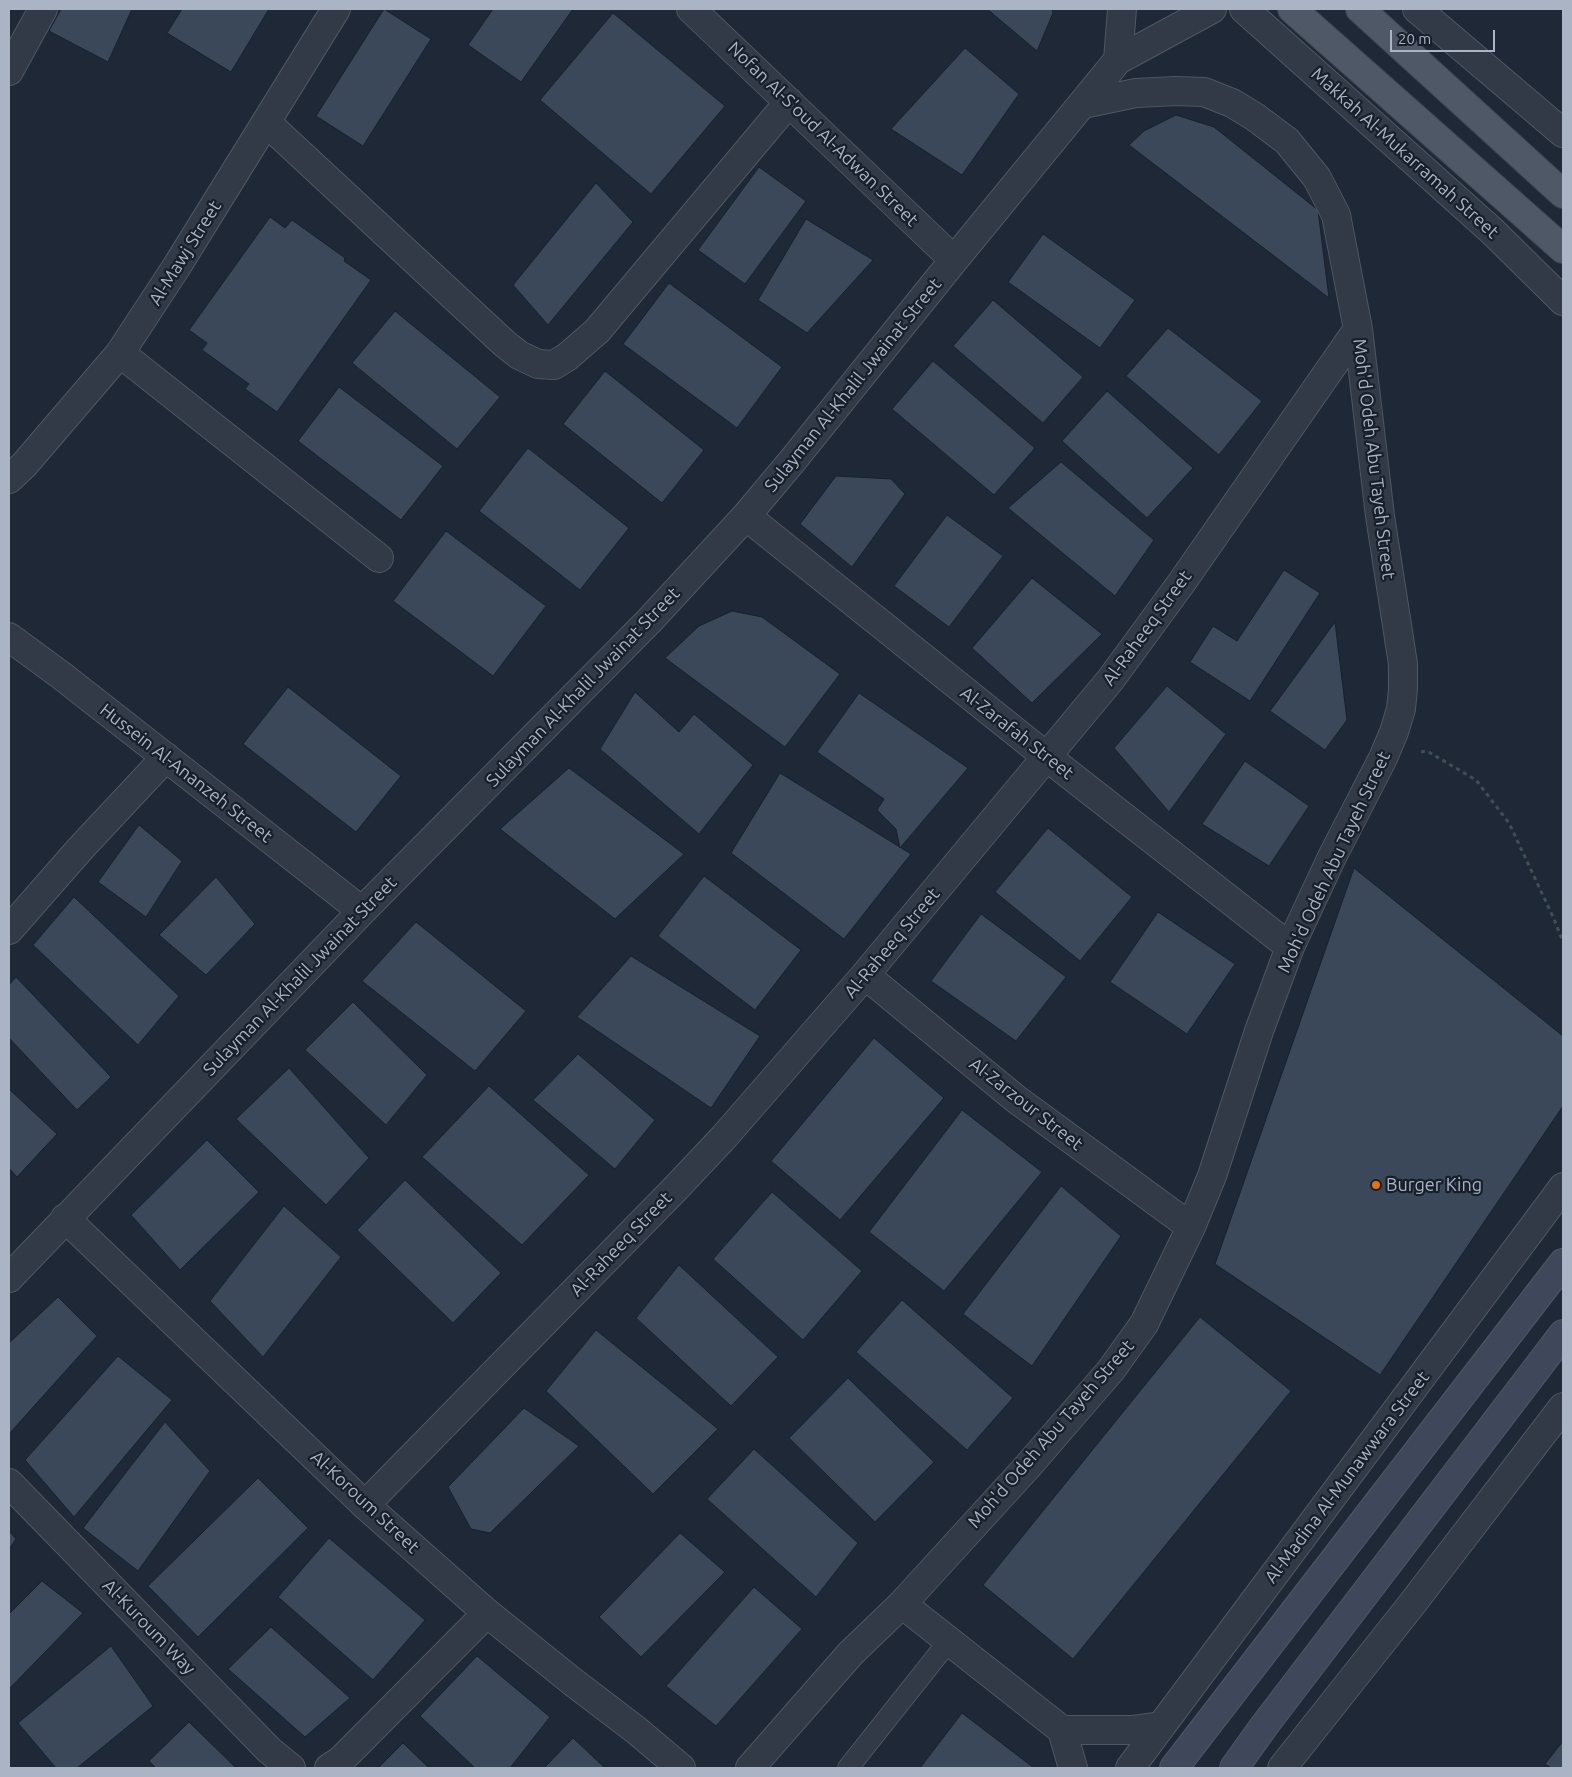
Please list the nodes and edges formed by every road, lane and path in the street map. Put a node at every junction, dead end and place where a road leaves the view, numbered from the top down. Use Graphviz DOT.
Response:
graph roads {
  1 [pos="43,9"];
  2 [pos="336,9"];
  3 [pos="691,9"];
  4 [pos="1122,9"];
  5 [pos="1212,9"];
  6 [pos="1244,9"];
  7 [pos="1292,9"];
  8 [pos="1360,9"];
  9 [pos="1417,9"];
  10 [pos="1118,60"];
  11 [pos="9,71"];
  12 [pos="789,102"];
  13 [pos="1083,104"];
  14 [pos="266,123"];
  15 [pos="1563,133"];
  16 [pos="1563,194"];
  17 [pos="1563,249"];
  18 [pos="954,260"];
  19 [pos="1563,301"];
  20 [pos="1358,330"];
  21 [pos="120,353"];
  22 [pos="9,478"];
  23 [pos="746,516"];
  24 [pos="379,558"];
  25 [pos="9,637"];
  26 [pos="1047,757"];
  27 [pos="166,758"];
  28 [pos="1383,758"];
  29 [pos="362,911"];
  30 [pos="9,930"];
  31 [pos="1563,942"];
  32 [pos="1290,947"];
  33 [pos="865,975"];
  34 [pos="1563,1187"];
  35 [pos="65,1218"];
  36 [pos="1192,1228"];
  37 [pos="1563,1263"];
  38 [pos="9,1278"];
  39 [pos="1563,1334"];
  40 [pos="1563,1407"];
  41 [pos="9,1483"];
  42 [pos="365,1505"];
  43 [pos="902,1604"];
  44 [pos="488,1613"];
  45 [pos="948,1642"];
  46 [pos="1161,1726"];
  47 [pos="1062,1730"];
  48 [pos="1284,1767"];
  49 [pos="292,1768"];
  50 [pos="329,1768"];
  51 [pos="681,1768"];
  52 [pos="750,1768"];
  53 [pos="848,1768"];
  54 [pos="1072,1768"];
  55 [pos="1130,1768"];
  56 [pos="1174,1768"];
  57 [pos="1234,1768"];
  1 -- 11 [label="street"];
  2 -- 14 [label="street, Al-Mawj Street"];
  3 -- 12 [label="street, Nofan Al-S'oud Al-Adwan Street"];
  4 -- 10 [label="street"];
  5 -- 10 [label="street, Sulayman Al-Khalil Jwainat Street"];
  6 -- 19 [label="street, Makkah Al-Mukarramah Street"];
  7 -- 17 [label="main road, Makkah Al-Mukarramah Street"];
  8 -- 16 [label="main road"];
  9 -- 15 [label="street"];
  10 -- 13 [label="street, Sulayman Al-Khalil Jwainat Street"];
  12 -- 14 [label="street"];
  12 -- 18 [label="street, Nofan Al-S'oud Al-Adwan Street"];
  13 -- 18 [label="street, Sulayman Al-Khalil Jwainat Street"];
  13 -- 20 [label="street, Moh'd Odeh Abu Tayeh Street"];
  14 -- 21 [label="street, Al-Mawj Street"];
  18 -- 23 [label="street, Sulayman Al-Khalil Jwainat Street"];
  20 -- 26 [label="street, Al-Raheeq Street"];
  20 -- 28 [label="street, Moh'd Odeh Abu Tayeh Street"];
  21 -- 22 [label="street, Al-Mawj Street"];
  21 -- 24 [label="street"];
  23 -- 26 [label="street, Al-Zarafah Street"];
  23 -- 29 [label="street, Sulayman Al-Khalil Jwainat Street"];
  25 -- 27 [label="street, Hussein Al-Ananzeh Street"];
  26 -- 32 [label="street, Al-Zarafah Street"];
  26 -- 33 [label="street, Al-Raheeq Street"];
  27 -- 29 [label="street, Hussein Al-Ananzeh Street"];
  27 -- 30 [label="street"];
  28 -- 31 [label="path"];
  28 -- 32 [label="street, Moh'd Odeh Abu Tayeh Street"];
  29 -- 35 [label="street, Sulayman Al-Khalil Jwainat Street"];
  32 -- 36 [label="street, Moh'd Odeh Abu Tayeh Street"];
  33 -- 36 [label="street, Al-Zarzour Street"];
  33 -- 42 [label="street, Al-Raheeq Street"];
  34 -- 46 [label="street, Al-Madina Al-Munawwara Street"];
  35 -- 38 [label="street, Sulayman Al-Khalil Jwainat Street"];
  35 -- 42 [label="street, Al-Koroum Street"];
  36 -- 43 [label="street, Moh'd Odeh Abu Tayeh Street"];
  37 -- 56 [label="main road"];
  39 -- 57 [label="main road"];
  40 -- 48 [label="street"];
  41 -- 49 [label="street, Al-Kuroum Way"];
  42 -- 44 [label="street, Al-Koroum Street"];
  43 -- 45 [label="street"];
  43 -- 52 [label="street, Moh'd Odeh Abu Tayeh Street"];
  44 -- 50 [label="street"];
  44 -- 51 [label="street, Al-Koroum Street"];
  45 -- 47 [label="street"];
  45 -- 53 [label="lane"];
  46 -- 47 [label="street"];
  46 -- 55 [label="street, Al-Madina Al-Munawwara Street"];
  47 -- 54 [label="street"];
}
